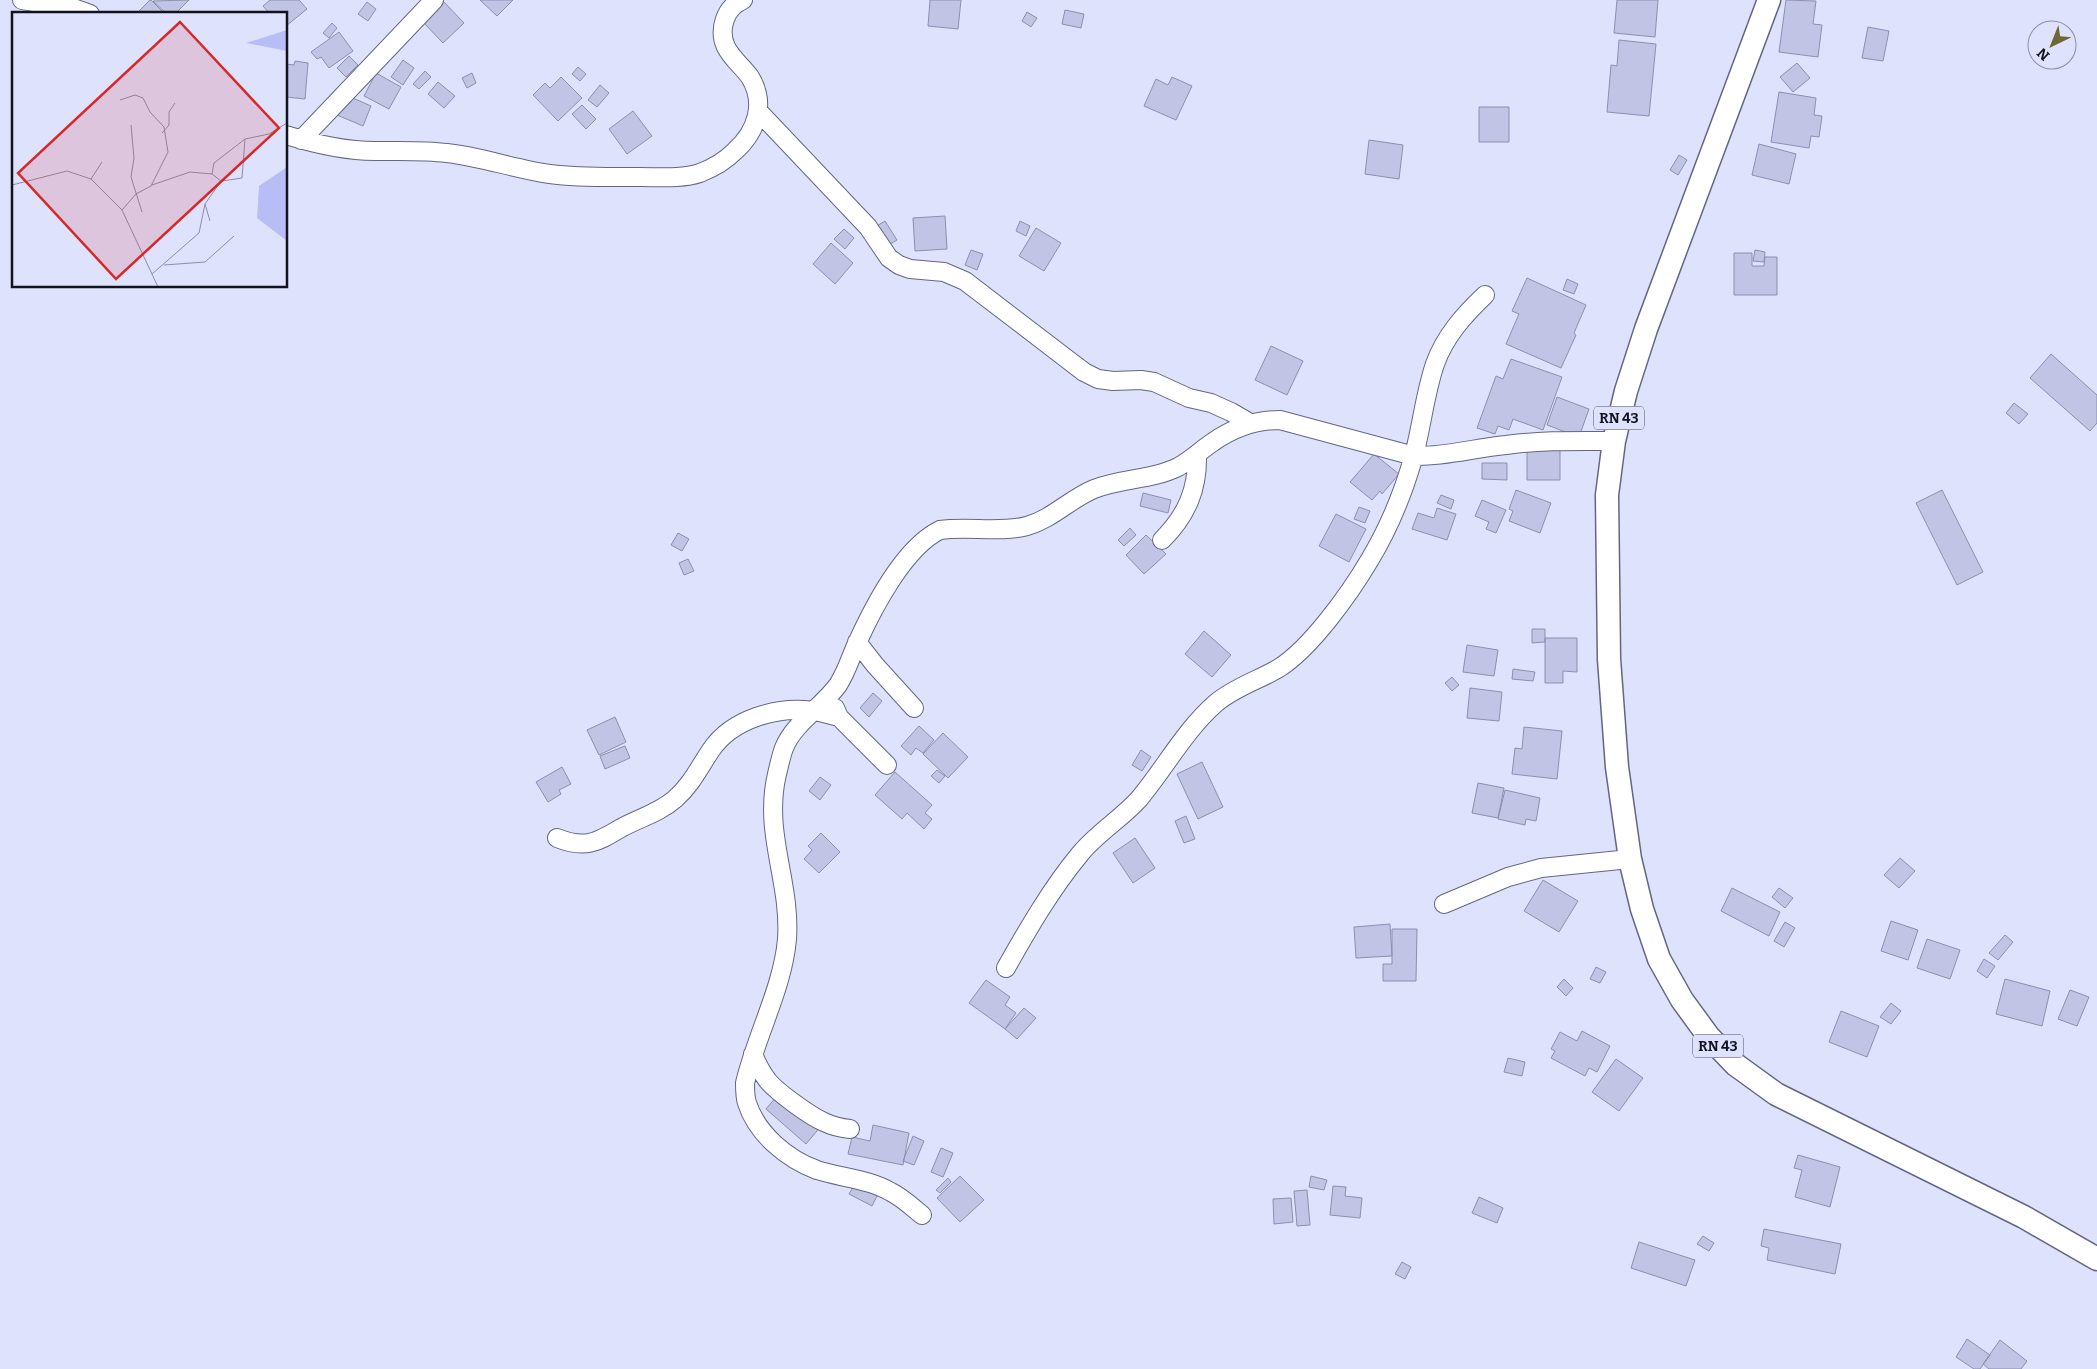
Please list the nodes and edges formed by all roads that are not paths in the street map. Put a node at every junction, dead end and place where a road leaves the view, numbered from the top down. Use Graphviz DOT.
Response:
graph roads {
  1 [pos="22,0"];
  2 [pos="434,0"];
  3 [pos="1769,0"];
  4 [pos="739,1"];
  5 [pos="84,12"];
  6 [pos="759,112"];
  7 [pos="293,138"];
  8 [pos="1485,295"];
  9 [pos="1250,423"];
  10 [pos="1614,441"];
  11 [pos="1197,454"];
  12 [pos="1414,456"];
  13 [pos="1162,540"];
  14 [pos="857,642"];
  15 [pos="837,686"];
  16 [pos="914,708"];
  17 [pos="814,711"];
  18 [pos="839,717"];
  19 [pos="887,764"];
  20 [pos="557,838"];
  21 [pos="1630,860"];
  22 [pos="1444,904"];
  23 [pos="1006,968"];
  24 [pos="753,1054"];
  25 [pos="850,1129"];
  26 [pos="922,1216"];
  27 [pos="2097,1259"];
  1 -- 5 [label="street"];
  2 -- 7 [label="street"];
  3 -- 10 [label="main road, RN 43"];
  4 -- 6 [label="street"];
  6 -- 7 [label="street"];
  6 -- 9 [label="street"];
  8 -- 12 [label="street"];
  9 -- 11 [label="street"];
  9 -- 12 [label="street"];
  10 -- 12 [label="street"];
  10 -- 21 [label="main road, RN 43"];
  11 -- 13 [label="street"];
  11 -- 14 [label="street"];
  12 -- 23 [label="street"];
  14 -- 15 [label="street"];
  14 -- 16 [label="street"];
  15 -- 17 [label="street"];
  15 -- 18 [label="street"];
  17 -- 18 [label="street"];
  17 -- 20 [label="street"];
  17 -- 24 [label="street"];
  18 -- 19 [label="street"];
  21 -- 22 [label="street"];
  21 -- 27 [label="main road, RN 43"];
  24 -- 25 [label="street"];
  24 -- 26 [label="street"];
}
